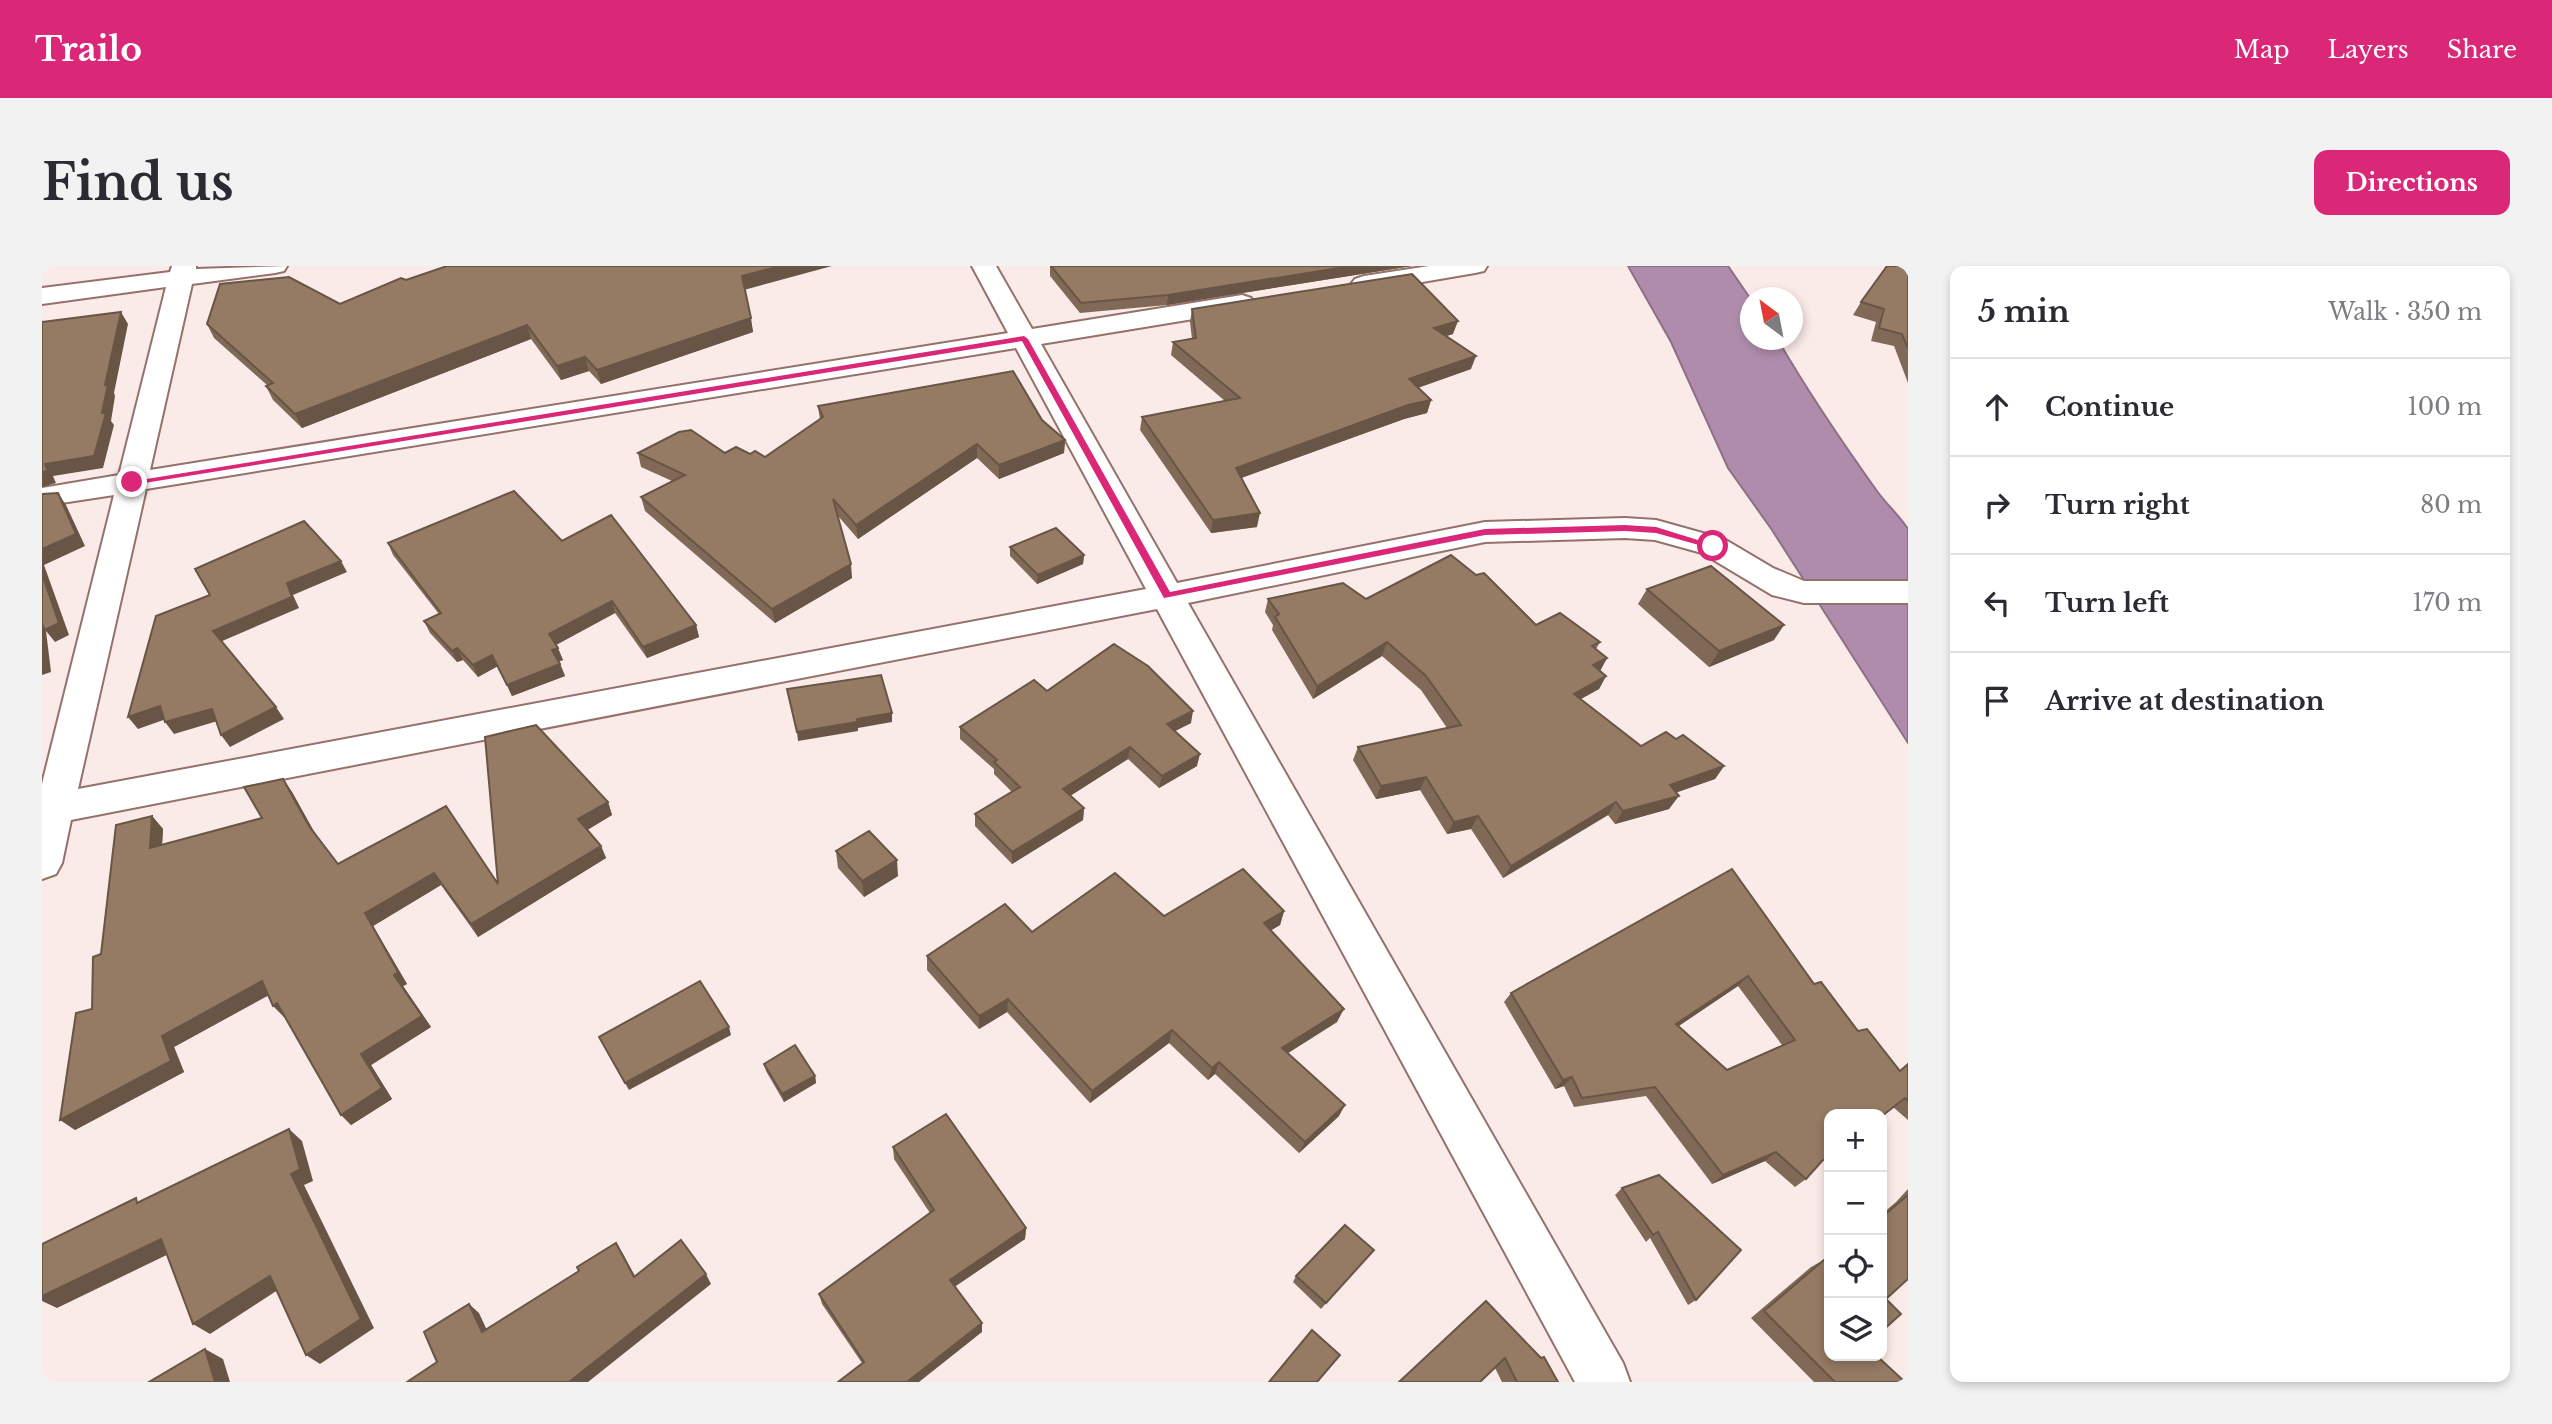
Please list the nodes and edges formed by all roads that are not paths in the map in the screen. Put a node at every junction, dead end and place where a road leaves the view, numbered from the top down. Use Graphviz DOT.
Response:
graph roads {
  1 [pos="275,266"];
  2 [pos="984,266"];
  3 [pos="1475,266"];
  4 [pos="183,272"];
  5 [pos="1338,288"];
  6 [pos="42,296"];
  7 [pos="1270,299"];
  8 [pos="1024,339"];
  9 [pos="132,482"];
  10 [pos="42,497"];
  11 [pos="1908,592"];
  12 [pos="1167,596"];
  13 [pos="49,810"];
  14 [pos="42,863"];
  15 [pos="1604,1382"];
  1 -- 4 [label="street"];
  2 -- 8 [label="street"];
  3 -- 5 [label="street"];
  4 -- 6 [label="street"];
  4 -- 9 [label="street"];
  7 -- 8 [label="street"];
  8 -- 9 [label="street"];
  8 -- 12 [label="street"];
  9 -- 10 [label="street"];
  9 -- 13 [label="street"];
  11 -- 12 [label="street"];
  12 -- 13 [label="street"];
  12 -- 15 [label="street"];
  13 -- 14 [label="street"];
}
